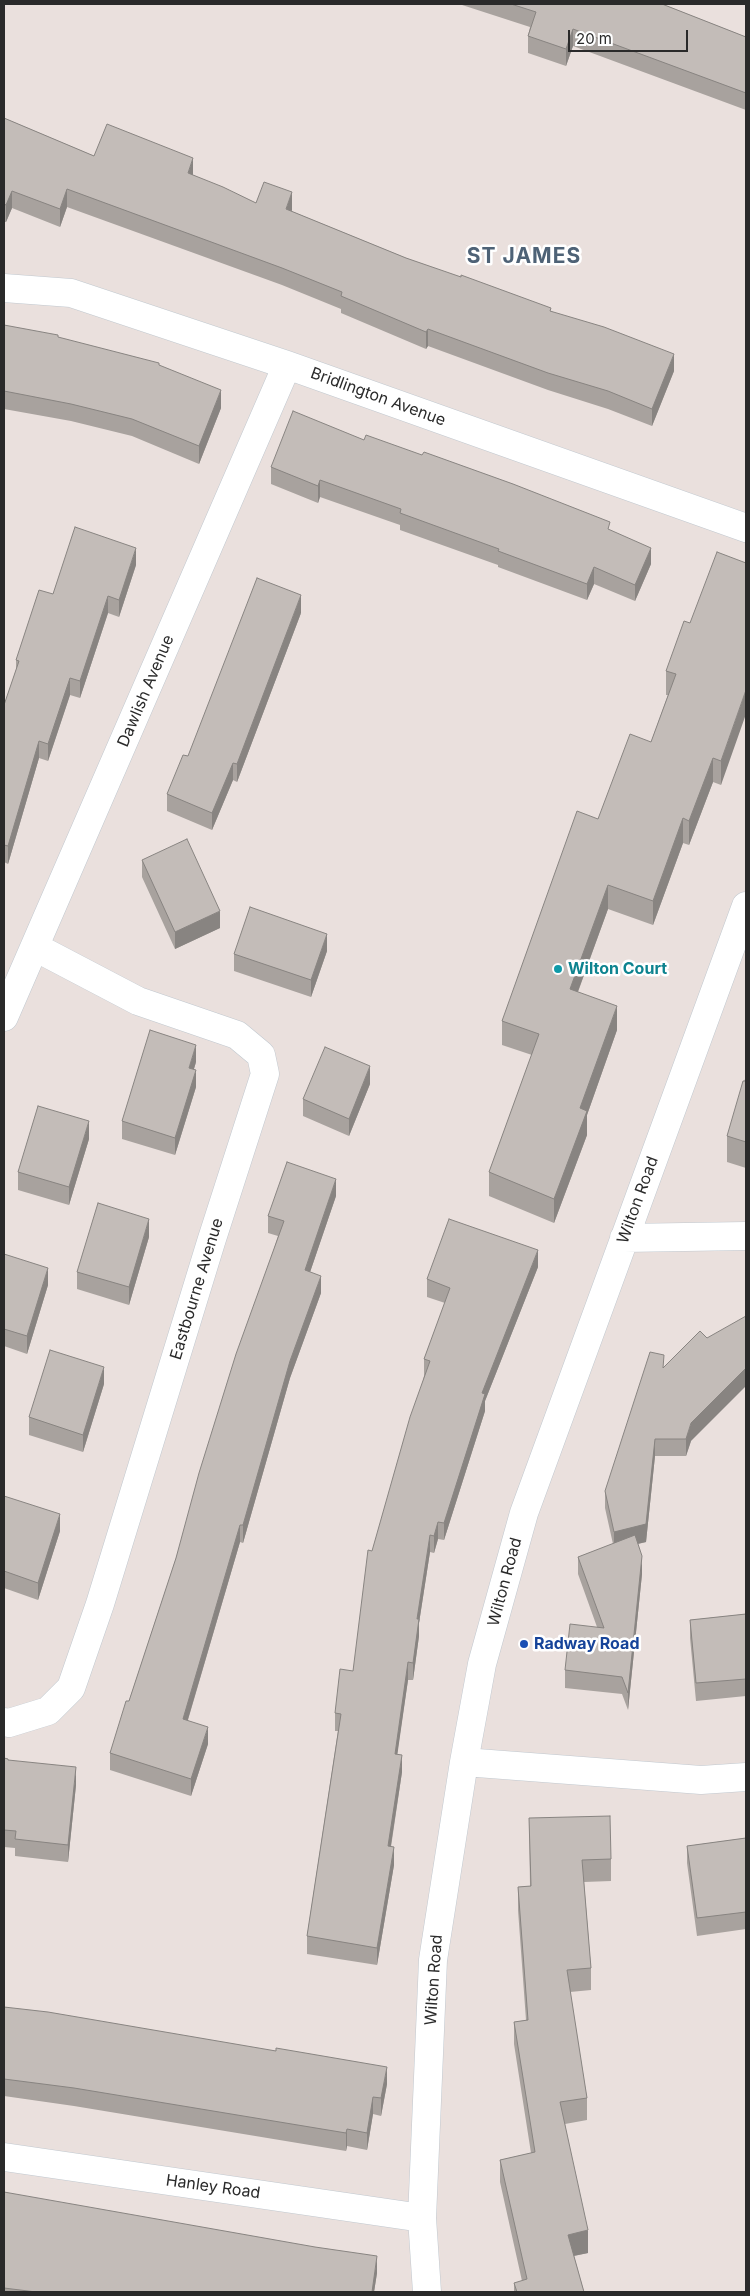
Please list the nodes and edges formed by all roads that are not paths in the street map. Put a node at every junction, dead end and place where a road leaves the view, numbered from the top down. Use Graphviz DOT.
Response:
graph roads {
  1 [pos="4,288"];
  2 [pos="287,365"];
  3 [pos="746,528"];
  4 [pos="746,906"];
  5 [pos="35,947"];
  6 [pos="4,1017"];
  7 [pos="746,1236"];
  8 [pos="624,1238"];
  9 [pos="4,1722"];
  10 [pos="464,1762"];
  11 [pos="746,1777"];
  12 [pos="4,2157"];
  13 [pos="422,2218"];
  14 [pos="427,2292"];
  1 -- 2 [label="street, Bridlington Avenue"];
  2 -- 3 [label="street, Bridlington Avenue"];
  2 -- 5 [label="street, Dawlish Avenue"];
  4 -- 8 [label="street, Wilton Road"];
  5 -- 6 [label="street, Dawlish Avenue"];
  5 -- 9 [label="street, Eastbourne Avenue"];
  7 -- 8 [label="street"];
  8 -- 10 [label="street, Wilton Road"];
  10 -- 11 [label="street"];
  10 -- 13 [label="street, Wilton Road"];
  12 -- 13 [label="street, Hanley Road"];
  13 -- 14 [label="street, Wilton Road"];
}
